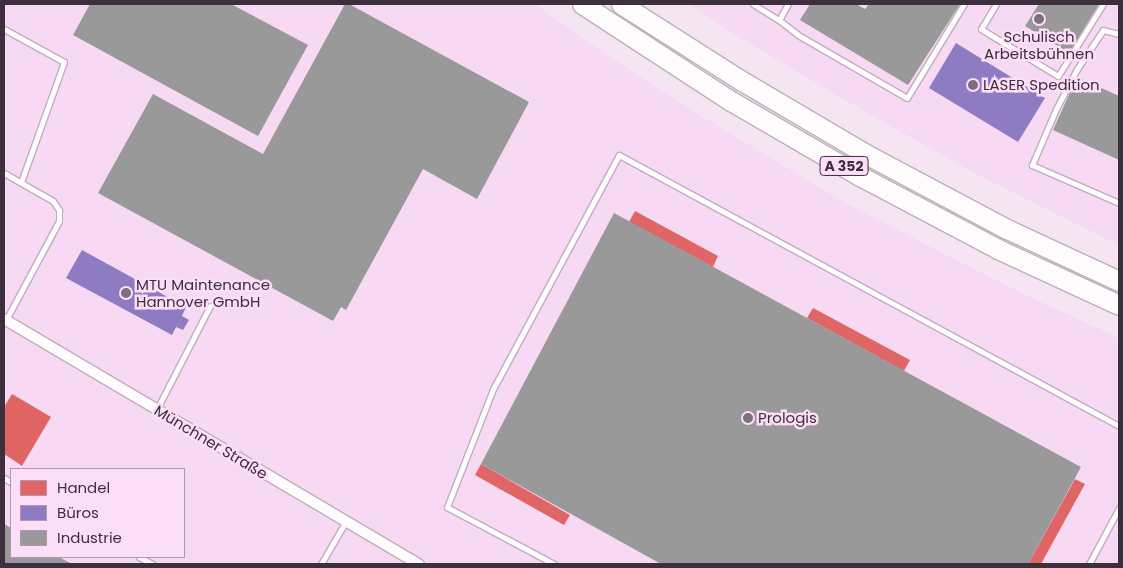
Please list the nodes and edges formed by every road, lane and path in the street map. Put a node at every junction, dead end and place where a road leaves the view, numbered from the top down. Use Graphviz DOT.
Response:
graph roads {
  1 [pos="582,4"];
  2 [pos="621,4"];
  3 [pos="753,4"];
  4 [pos="788,4"];
  5 [pos="964,4"];
  6 [pos="996,4"];
  7 [pos="1103,4"];
  8 [pos="779,20"];
  9 [pos="4,29"];
  10 [pos="1119,34"];
  11 [pos="4,173"];
  12 [pos="21,182"];
  13 [pos="1119,203"];
  14 [pos="1119,281"];
  15 [pos="1119,305"];
  16 [pos="210,306"];
  17 [pos="5,320"];
  18 [pos="157,410"];
  19 [pos="1119,426"];
  20 [pos="1119,508"];
  21 [pos="346,522"];
  22 [pos="141,558"];
  23 [pos="152,564"];
  24 [pos="321,564"];
  25 [pos="418,564"];
  26 [pos="554,564"];
  27 [pos="1089,564"];
  1 -- 15 [label="highway, A 352"];
  2 -- 14 [label="highway, A 352"];
  3 -- 8 [label="lane"];
  4 -- 8 [label="lane"];
  5 -- 8 [label="lane"];
  6 -- 7 [label="lane"];
  9 -- 12 [label="lane"];
  10 -- 13 [label="lane"];
  11 -- 12 [label="lane"];
  12 -- 17 [label="lane"];
  16 -- 18 [label="lane"];
  17 -- 18 [label="street, Münchner Straße"];
  18 -- 21 [label="street, Münchner Straße"];
  19 -- 26 [label="lane"];
  20 -- 27 [label="lane"];
  21 -- 24 [label="lane"];
  21 -- 25 [label="street, Münchner Straße"];
  22 -- 23 [label="lane"];
}
